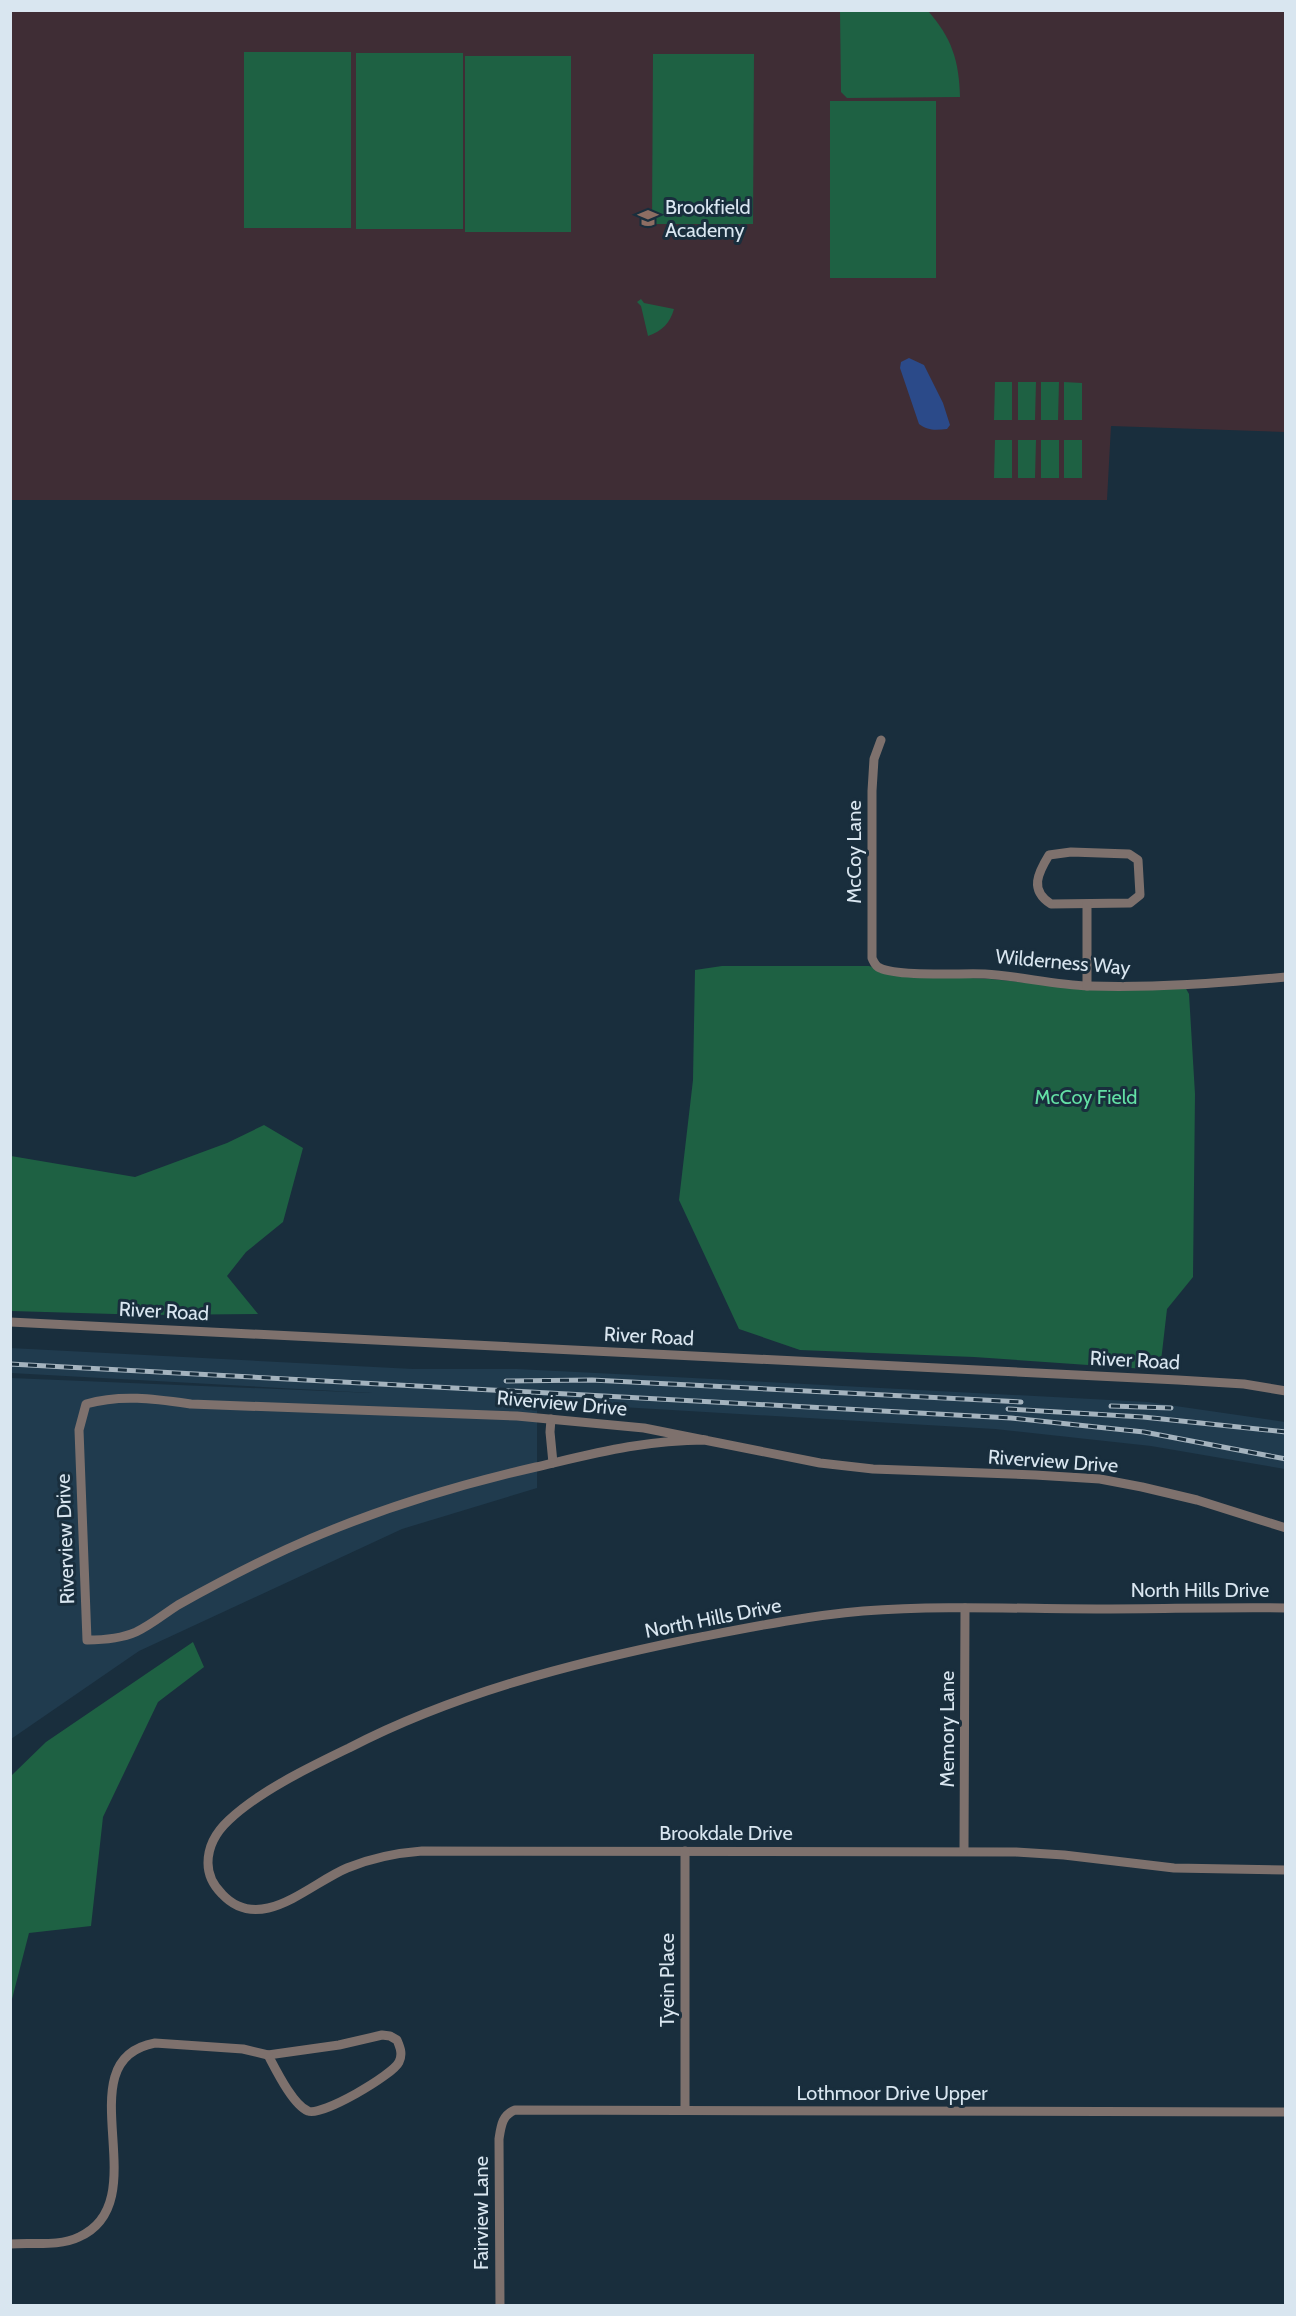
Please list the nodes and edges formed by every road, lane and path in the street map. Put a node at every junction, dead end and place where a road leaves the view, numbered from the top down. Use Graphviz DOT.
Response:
graph roads {
  1 [pos="881,740"];
  2 [pos="1087,904"];
  3 [pos="875,965"];
  4 [pos="1286,977"];
  5 [pos="1087,986"];
  6 [pos="10,1322"];
  7 [pos="1286,1390"];
  8 [pos="551,1419"];
  9 [pos="706,1440"];
  10 [pos="553,1463"];
  11 [pos="1286,1528"];
  12 [pos="965,1608"];
  13 [pos="1286,1608"];
  14 [pos="686,1851"];
  15 [pos="964,1851"];
  16 [pos="208,1859"];
  17 [pos="1286,1870"];
  18 [pos="268,2055"];
  19 [pos="685,2110"];
  20 [pos="1286,2112"];
  21 [pos="503,2120"];
  22 [pos="10,2244"];
  23 [pos="500,2306"];
  1 -- 3 [label="street, McCoy Lane"];
  2 -- 2 [label="street"];
  2 -- 5 [label="street"];
  3 -- 5 [label="street, Wilderness Way"];
  4 -- 5 [label="street, Wilderness Way"];
  6 -- 7 [label="street, River Road"];
  8 -- 9 [label="street, Riverview Drive"];
  8 -- 10 [label="street"];
  8 -- 10 [label="street, Riverview Drive"];
  9 -- 10 [label="street, Riverview Drive"];
  9 -- 11 [label="street, Riverview Drive"];
  12 -- 13 [label="street, North Hills Drive"];
  12 -- 15 [label="street, Memory Lane"];
  12 -- 16 [label="street, North Hills Drive"];
  14 -- 15 [label="street, Brookdale Drive"];
  14 -- 16 [label="street, Brookdale Drive"];
  14 -- 19 [label="street, Tyein Place"];
  15 -- 17 [label="street, Brookdale Drive"];
  18 -- 18 [label="street"];
  18 -- 22 [label="street"];
  19 -- 20 [label="street, Lothmoor Drive Upper"];
  19 -- 21 [label="street, Lothmoor Drive Upper"];
  21 -- 23 [label="street, Fairview Lane"];
}
